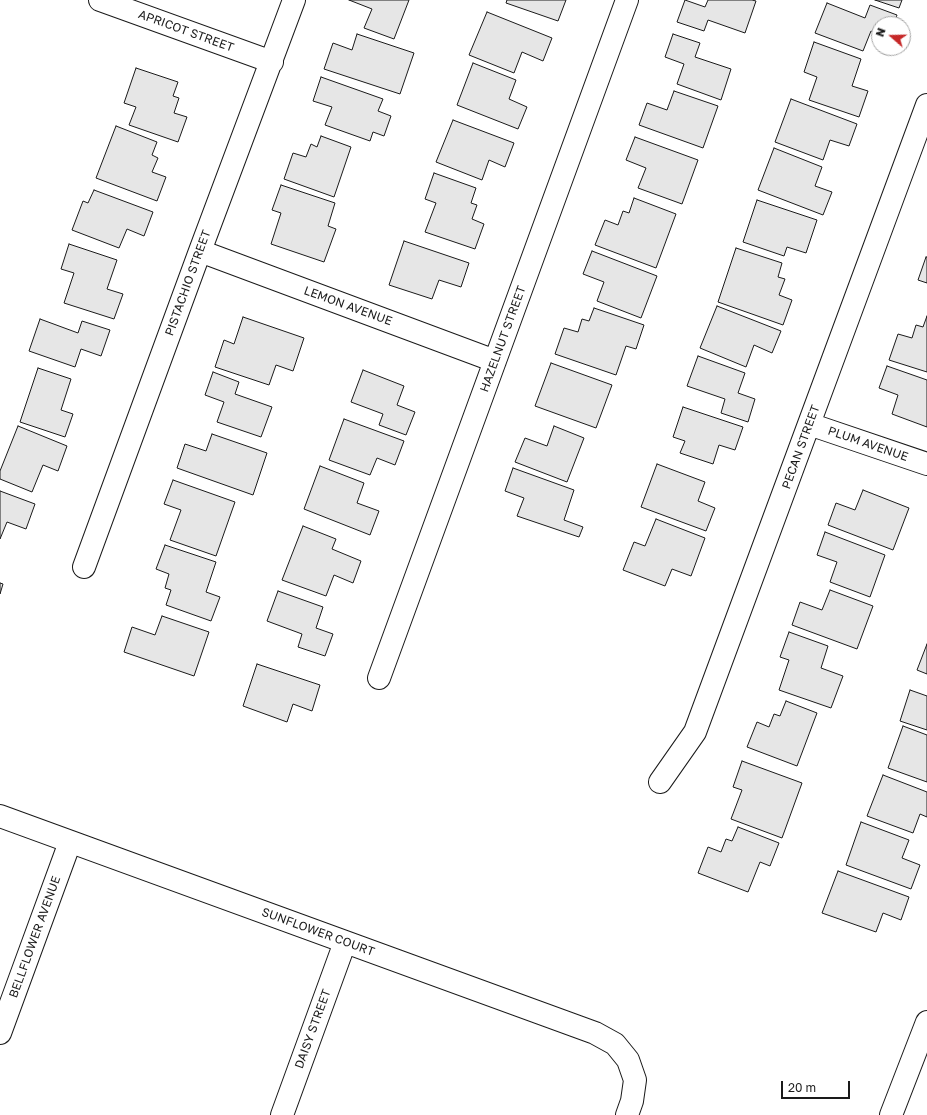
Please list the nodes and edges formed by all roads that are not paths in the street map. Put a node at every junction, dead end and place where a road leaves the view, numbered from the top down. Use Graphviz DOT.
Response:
graph roads {
  1 [pos="100,0"];
  2 [pos="294,0"];
  3 [pos="628,0"];
  4 [pos="272,62"];
  5 [pos="927,104"];
  6 [pos="200,251"];
  7 [pos="495,361"];
  8 [pos="809,424"];
  9 [pos="927,464"];
  10 [pos="84,567"];
  11 [pos="379,678"];
  12 [pos="660,782"];
  13 [pos="0,816"];
  14 [pos="70,842"];
  15 [pos="345,942"];
  16 [pos="927,1022"];
  17 [pos="0,1033"];
  18 [pos="282,1115"];
  19 [pos="627,1115"];
  20 [pos="891,1115"];
  1 -- 4 [label="street, APRICOT STREET"];
  2 -- 4 [label="street, PISTACHIO STREET"];
  3 -- 7 [label="street, HAZELNUT STREET"];
  4 -- 6 [label="street, PISTACHIO STREET"];
  5 -- 8 [label="street, PECAN STREET"];
  6 -- 7 [label="street, LEMON AVENUE"];
  6 -- 10 [label="street, PISTACHIO STREET"];
  7 -- 11 [label="street, HAZELNUT STREET"];
  8 -- 9 [label="street, PLUM AVENUE"];
  8 -- 12 [label="street, PECAN STREET"];
  13 -- 14 [label="street, SUNFLOWER COURT"];
  14 -- 15 [label="street, SUNFLOWER COURT"];
  14 -- 17 [label="street, BELLFLOWER AVENUE"];
  15 -- 18 [label="street, DAISY STREET"];
  15 -- 19 [label="street, SUNFLOWER COURT"];
  16 -- 20 [label="street"];
}
